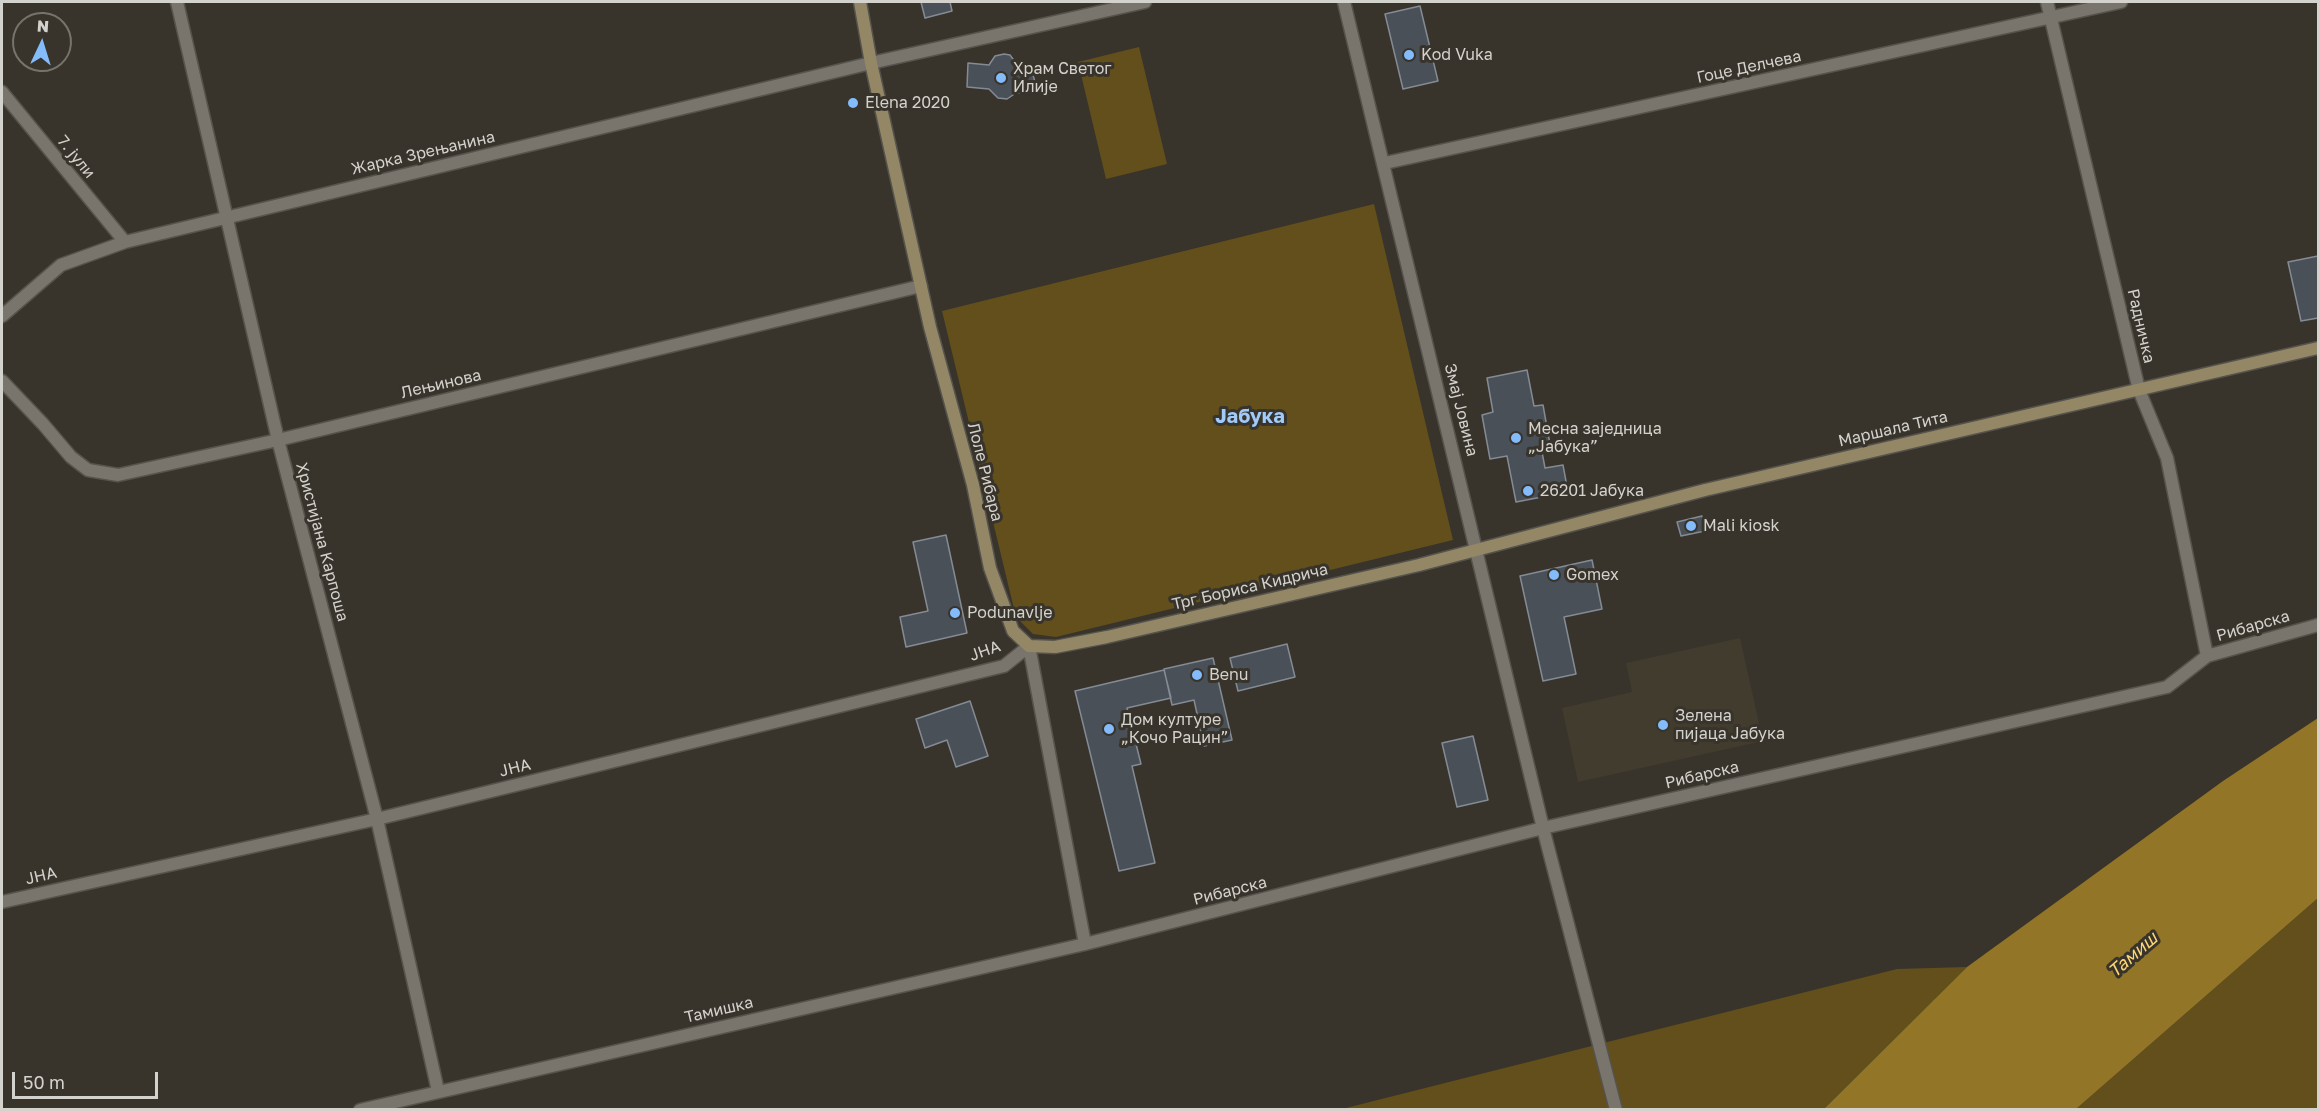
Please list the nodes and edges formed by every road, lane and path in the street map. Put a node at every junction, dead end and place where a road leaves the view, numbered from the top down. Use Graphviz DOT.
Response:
graph roads {
  1 [pos="177,2"];
  2 [pos="860,2"];
  3 [pos="1145,2"];
  4 [pos="1344,2"];
  5 [pos="2047,2"];
  6 [pos="2121,2"];
  7 [pos="2051,18"];
  8 [pos="871,63"];
  9 [pos="2,92"];
  10 [pos="1385,163"];
  11 [pos="226,217"];
  12 [pos="125,242"];
  13 [pos="921,286"];
  14 [pos="2,316"];
  15 [pos="2319,348"];
  16 [pos="2,381"];
  17 [pos="2139,390"];
  18 [pos="278,440"];
  19 [pos="1478,551"];
  20 [pos="2319,625"];
  21 [pos="1029,646"];
  22 [pos="2207,656"];
  23 [pos="377,819"];
  24 [pos="1543,828"];
  25 [pos="2,902"];
  26 [pos="1085,944"];
  27 [pos="438,1091"];
  28 [pos="360,1110"];
  29 [pos="1616,1110"];
  1 -- 11 [label="street, Христијана Карпоша"];
  2 -- 8 [label="main road, Лоле Рибара"];
  3 -- 8 [label="street"];
  4 -- 10 [label="street, Змај Јовина"];
  5 -- 7 [label="street, Радничка"];
  6 -- 7 [label="street, Гоце Делчева"];
  7 -- 10 [label="street, Гоце Делчева"];
  7 -- 17 [label="street, Радничка"];
  8 -- 11 [label="street, Жарка Зрењанина"];
  8 -- 13 [label="main road, Лоле Рибара"];
  9 -- 12 [label="street, 7. јули"];
  10 -- 19 [label="street, Змај Јовина"];
  11 -- 12 [label="street, Жарка Зрењанина"];
  11 -- 18 [label="street, Христијана Карпоша"];
  12 -- 14 [label="street, Жарка Зрењанина"];
  13 -- 18 [label="street, Лењинова"];
  13 -- 21 [label="main road, Лоле Рибара"];
  15 -- 17 [label="main road, Маршала Тита"];
  16 -- 18 [label="street, Лењинова"];
  17 -- 19 [label="main road, Маршала Тита"];
  17 -- 22 [label="street, Радничка"];
  18 -- 23 [label="street, Христијана Карпоша"];
  19 -- 21 [label="main road, Трг Бориса Кидрича"];
  19 -- 24 [label="street, Змај Јовина"];
  20 -- 22 [label="street, Рибарска"];
  21 -- 23 [label="street, ЈНА"];
  21 -- 26 [label="street, Лоле Рибара"];
  22 -- 24 [label="street, Рибарска"];
  23 -- 25 [label="street, ЈНА"];
  23 -- 27 [label="street, Христијана Карпоша"];
  24 -- 26 [label="street, Рибарска"];
  24 -- 29 [label="street, Змај Јовина"];
  26 -- 27 [label="street, Тамишка"];
  27 -- 28 [label="street, Тамишка"];
}
